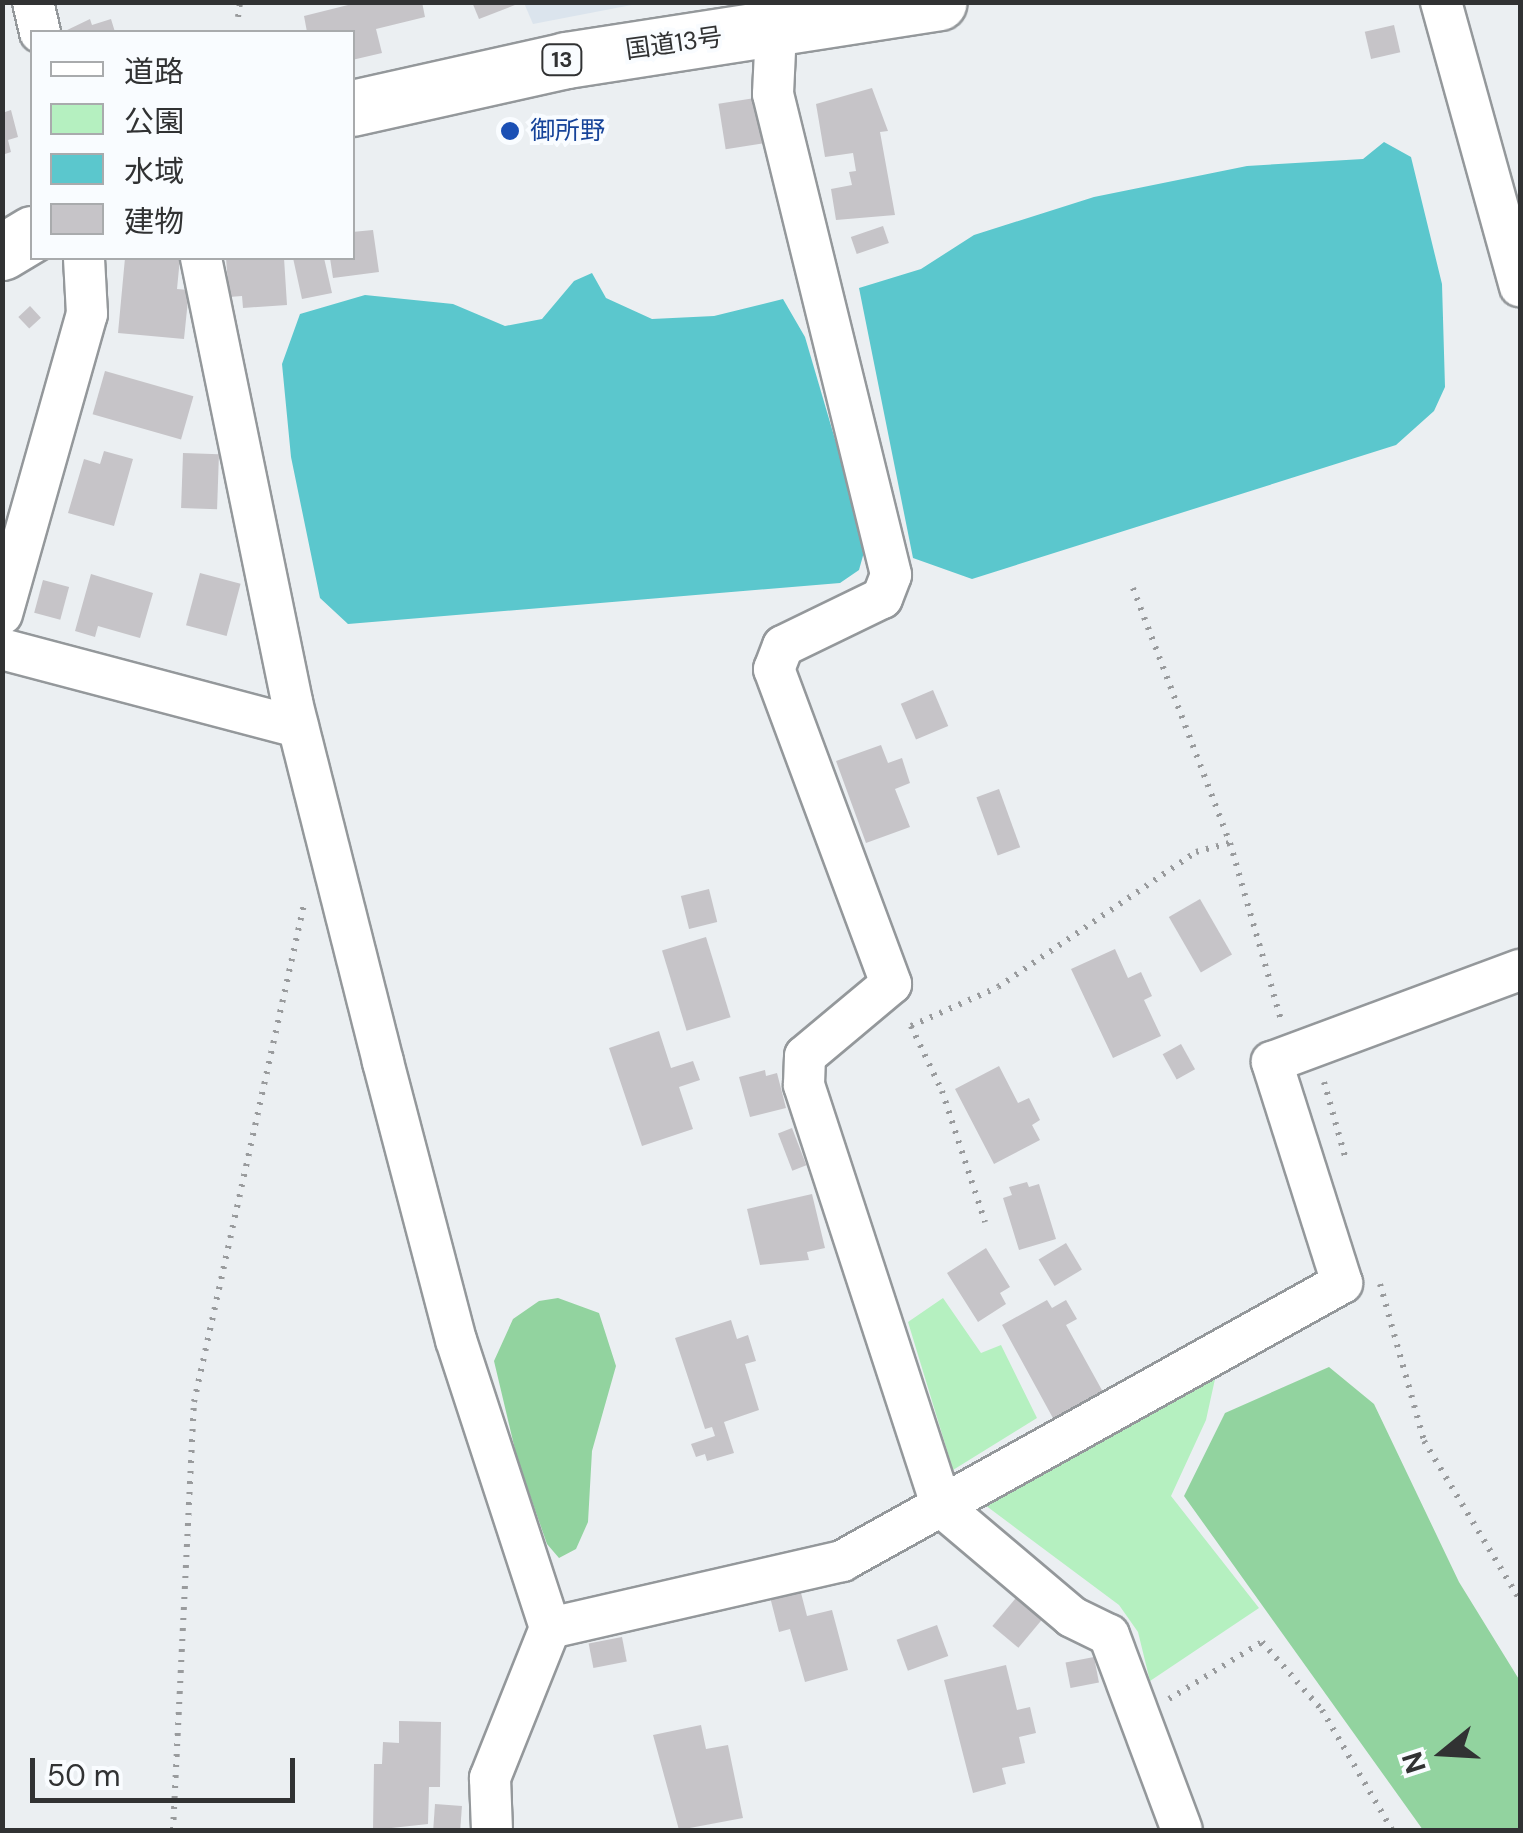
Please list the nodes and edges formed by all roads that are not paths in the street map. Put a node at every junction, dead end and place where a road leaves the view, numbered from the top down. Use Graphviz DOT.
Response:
graph roads {
  1 [pos="33,2"];
  2 [pos="939,2"];
  3 [pos="1441,2"];
  4 [pos="868,8"];
  5 [pos="40,30"];
  6 [pos="776,30"];
  7 [pos="355,107"];
  8 [pos="30,235"];
  9 [pos="2,252"];
  10 [pos="84,260"];
  11 [pos="201,260"];
  12 [pos="1520,286"];
  13 [pos="2,614"];
  14 [pos="2,649"];
  15 [pos="298,728"];
  16 [pos="1520,970"];
  17 [pos="942,1508"];
  18 [pos="550,1628"];
  19 [pos="492,1830"];
  20 [pos="1182,1830"];
  1 -- 5 [label="street"];
  2 -- 4 [label="highway, 国道13号 / 13"];
  3 -- 12 [label="street"];
  4 -- 6 [label="highway, 国道13号 / 13"];
  6 -- 7 [label="highway, 国道13号 / 13"];
  6 -- 17 [label="street"];
  8 -- 9 [label="highway"];
  10 -- 13 [label="street"];
  11 -- 15 [label="street"];
  14 -- 15 [label="street"];
  15 -- 18 [label="street"];
  16 -- 17 [label="street"];
  17 -- 18 [label="street"];
  17 -- 20 [label="street"];
  18 -- 19 [label="street"];
}
